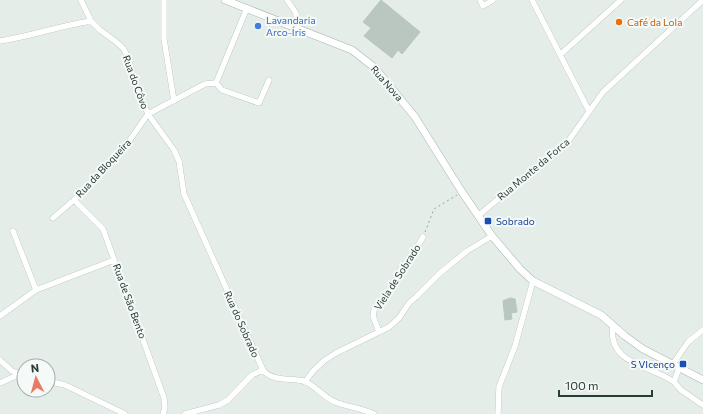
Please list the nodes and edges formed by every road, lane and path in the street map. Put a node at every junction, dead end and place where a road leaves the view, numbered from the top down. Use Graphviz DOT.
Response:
graph roads {
  1 [pos="81,0"];
  2 [pos="164,0"];
  3 [pos="225,0"];
  4 [pos="287,0"];
  5 [pos="480,0"];
  6 [pos="493,0"];
  7 [pos="532,0"];
  8 [pos="621,0"];
  9 [pos="703,0"];
  10 [pos="247,8"];
  11 [pos="91,21"];
  12 [pos="297,28"];
  13 [pos="0,41"];
  14 [pos="560,55"];
  15 [pos="269,80"];
  16 [pos="216,83"];
  17 [pos="174,101"];
  18 [pos="589,111"];
  19 [pos="148,114"];
  20 [pos="462,192"];
  21 [pos="184,194"];
  22 [pos="74,200"];
  23 [pos="479,215"];
  24 [pos="53,218"];
  25 [pos="13,231"];
  26 [pos="492,236"];
  27 [pos="423,237"];
  28 [pos="114,260"];
  29 [pos="533,281"];
  30 [pos="36,290"];
  31 [pos="0,316"];
  32 [pos="613,326"];
  33 [pos="703,330"];
  34 [pos="379,332"];
  35 [pos="0,360"];
  36 [pos="676,366"];
  37 [pos="263,370"];
  38 [pos="16,372"];
  39 [pos="16,377"];
  40 [pos="703,380"];
  41 [pos="305,382"];
  42 [pos="674,382"];
  43 [pos="0,383"];
  44 [pos="56,383"];
  45 [pos="703,404"];
  46 [pos="125,414"];
  47 [pos="164,414"];
  48 [pos="185,414"];
  49 [pos="374,414"];
  50 [pos="498,414"];
  1 -- 11 [label="street"];
  2 -- 17 [label="street"];
  3 -- 10 [label="street, Rua Nova"];
  4 -- 12 [label="street"];
  5 -- 6 [label="street"];
  7 -- 14 [label="street"];
  8 -- 14 [label="street"];
  9 -- 18 [label="street, Rua Monte da Forca"];
  10 -- 12 [label="street, Rua Nova"];
  10 -- 16 [label="street"];
  11 -- 13 [label="street"];
  11 -- 19 [label="street, Rua do Côvo"];
  12 -- 20 [label="street, Rua Nova"];
  14 -- 18 [label="street"];
  15 -- 16 [label="street"];
  16 -- 17 [label="street"];
  17 -- 19 [label="street"];
  18 -- 23 [label="street, Rua Monte da Forca"];
  19 -- 21 [label="street, Rua do Côvo"];
  19 -- 22 [label="street, Rua da Bloqueira"];
  20 -- 23 [label="street, Rua Nova"];
  20 -- 27 [label="path, Viela de Sobrado"];
  21 -- 37 [label="street, Rua do Sobrado"];
  22 -- 24 [label="street, Rua da Bloqueira"];
  22 -- 28 [label="street, Rua de São Bento"];
  23 -- 26 [label="street, Rua Nova"];
  25 -- 30 [label="street"];
  26 -- 29 [label="street, Rua Nova"];
  26 -- 34 [label="street"];
  27 -- 34 [label="street, Viela de Sobrado"];
  28 -- 30 [label="street"];
  28 -- 47 [label="street, Rua de São Bento"];
  29 -- 32 [label="street, Rua Nova"];
  29 -- 50 [label="street"];
  30 -- 31 [label="street"];
  32 -- 36 [label="street, Rua Nova"];
  32 -- 42 [label="street"];
  33 -- 36 [label="street"];
  34 -- 41 [label="street"];
  35 -- 38 [label="street"];
  36 -- 40 [label="street, Rua Nova"];
  36 -- 42 [label="street"];
  37 -- 41 [label="street"];
  37 -- 48 [label="street, Rua do Sobrado"];
  39 -- 43 [label="street"];
  41 -- 49 [label="street"];
  42 -- 45 [label="street"];
  44 -- 46 [label="street"];
}
